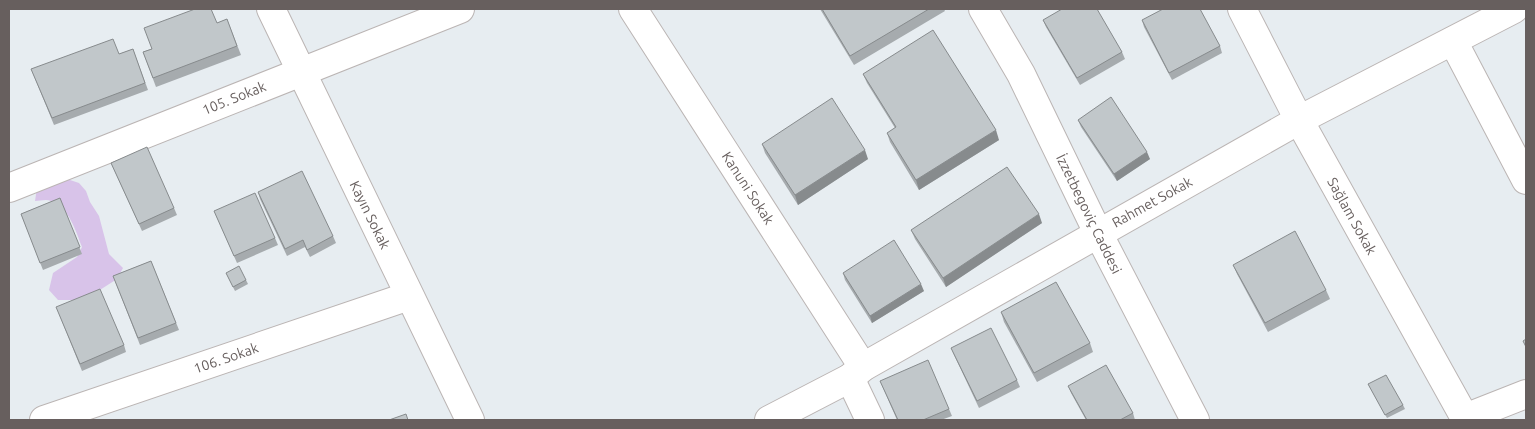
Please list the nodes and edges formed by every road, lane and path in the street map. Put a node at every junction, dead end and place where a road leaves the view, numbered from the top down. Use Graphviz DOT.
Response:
graph roads {
  1 [pos="271,9"];
  2 [pos="460,9"];
  3 [pos="633,9"];
  4 [pos="984,9"];
  5 [pos="1242,9"];
  6 [pos="1514,9"];
  7 [pos="1453,41"];
  8 [pos="301,71"];
  9 [pos="1299,120"];
  10 [pos="1526,180"];
  11 [pos="9,188"];
  12 [pos="1098,233"];
  13 [pos="409,296"];
  14 [pos="856,372"];
  15 [pos="1526,394"];
  16 [pos="1466,419"];
  17 [pos="44,420"];
  18 [pos="470,420"];
  19 [pos="769,420"];
  20 [pos="870,420"];
  21 [pos="1195,420"];
  1 -- 8 [label="street, Kayın Sokak"];
  2 -- 8 [label="street, 105. Sokak"];
  3 -- 14 [label="street, Kanuni Sokak"];
  4 -- 12 [label="street, İzzetbegoviç Caddesi"];
  5 -- 9 [label="street, Sağlam Sokak"];
  6 -- 7 [label="street, Rahmet Sokak"];
  7 -- 9 [label="street, Rahmet Sokak"];
  7 -- 10 [label="street"];
  8 -- 11 [label="street, 105. Sokak"];
  8 -- 13 [label="street, Kayın Sokak"];
  9 -- 12 [label="street, Rahmet Sokak"];
  9 -- 16 [label="street, Sağlam Sokak"];
  12 -- 14 [label="street, Rahmet Sokak"];
  12 -- 21 [label="street, İzzetbegoviç Caddesi"];
  13 -- 17 [label="street, 106. Sokak"];
  13 -- 18 [label="street, Kayın Sokak"];
  14 -- 19 [label="street, Rahmet Sokak"];
  14 -- 20 [label="street, Kanuni Sokak"];
  15 -- 16 [label="street"];
}
